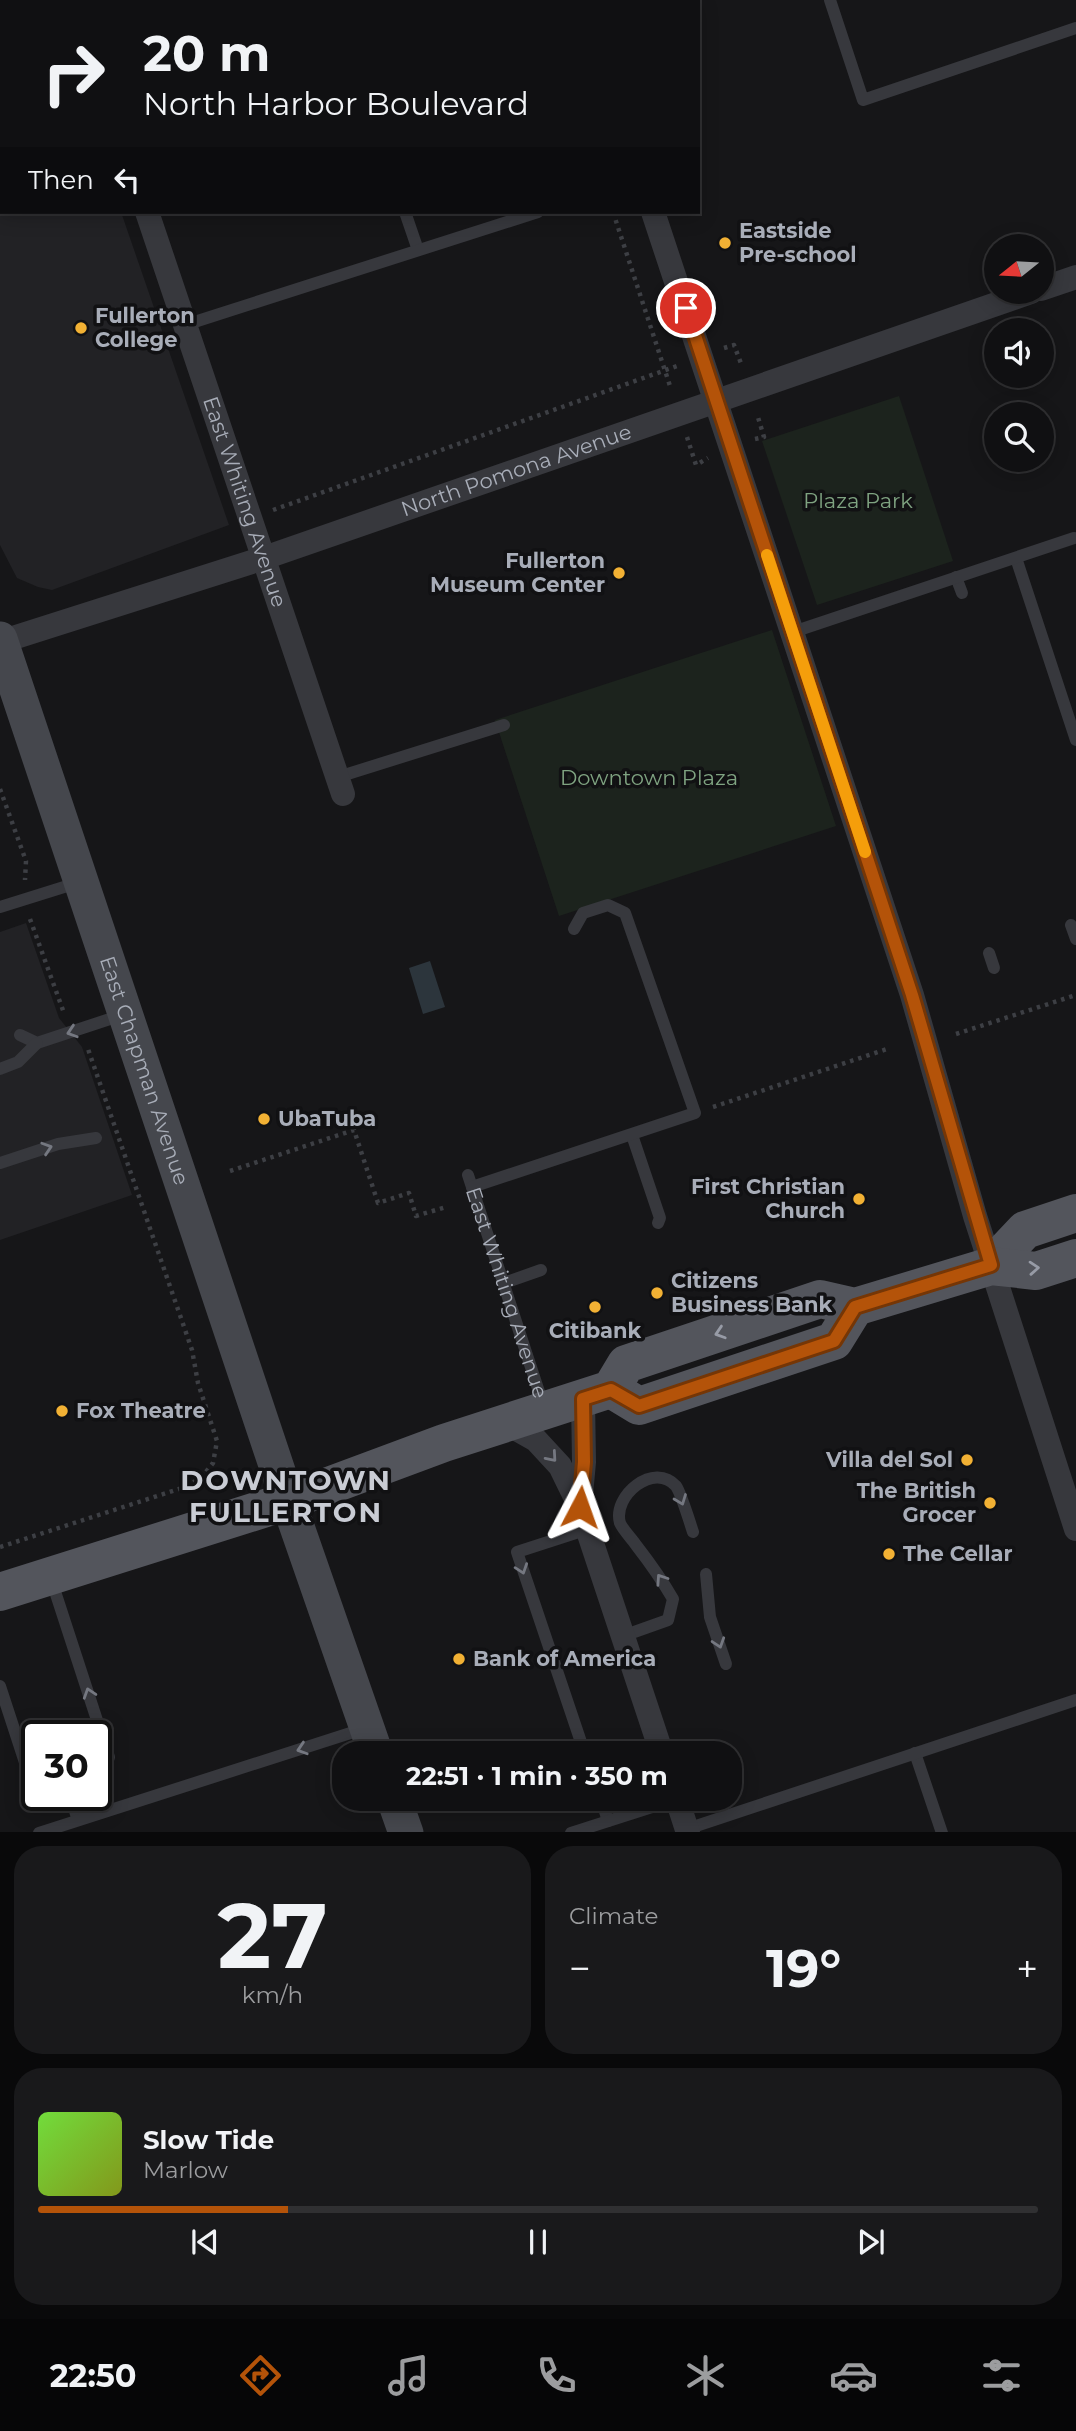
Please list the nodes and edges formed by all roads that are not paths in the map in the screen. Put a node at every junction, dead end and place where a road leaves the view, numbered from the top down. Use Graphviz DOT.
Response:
graph roads {
  1 [pos="830,0"];
  2 [pos="1076,28"];
  3 [pos="148,214"];
  4 [pos="406,214"];
  5 [pos="532,214"];
  6 [pos="654,214"];
  7 [pos="418,250"];
  8 [pos="1076,276"];
  9 [pos="1054,284"];
  10 [pos="997,304"];
  11 [pos="185,325"];
  12 [pos="717,402"];
  13 [pos="1074,538"];
  14 [pos="264,558"];
  15 [pos="1016,558"];
  16 [pos="956,577"];
  17 [pos="962,593"];
  18 [pos="793,632"];
  19 [pos="0,641"];
  20 [pos="504,725"];
  21 [pos="1076,740"];
  22 [pos="340,786"];
  23 [pos="81,881"];
  24 [pos="0,907"];
  25 [pos="1071,925"];
  26 [pos="575,929"];
  27 [pos="1076,939"];
  28 [pos="989,953"];
  29 [pos="994,968"];
  30 [pos="125,1014"];
  31 [pos="20,1035"];
  32 [pos="37,1043"];
  33 [pos="0,1069"];
  34 [pos="632,1135"];
  35 [pos="96,1138"];
  36 [pos="0,1163"];
  37 [pos="1076,1213"];
  38 [pos="659,1220"];
  39 [pos="1076,1258"];
  40 [pos="991,1265"];
  41 [pos="541,1270"];
  42 [pos="504,1283"];
  43 [pos="597,1394"];
  44 [pos="545,1410"];
  45 [pos="506,1423"];
  46 [pos="288,1501"];
  47 [pos="584,1518"];
  48 [pos="1076,1529"];
  49 [pos="693,1532"];
  50 [pos="706,1574"];
  51 [pos="50,1577"];
  52 [pos="0,1592"];
  53 [pos="623,1636"];
  54 [pos="726,1664"];
  55 [pos="0,1686"];
  56 [pos="1076,1700"];
  57 [pos="97,1720"];
  58 [pos="371,1741"];
  59 [pos="581,1741"];
  60 [pos="658,1741"];
  61 [pos="21,1750"];
  62 [pos="332,1752"];
  63 [pos="915,1754"];
  64 [pos="75,1811"];
  65 [pos="398,1811"];
  66 [pos="605,1811"];
  67 [pos="639,1811"];
  68 [pos="681,1811"];
  69 [pos="78,1820"];
  70 [pos="608,1821"];
  71 [pos="688,1831"];
  72 [pos="39,1832"];
  73 [pos="406,1832"];
  74 [pos="571,1832"];
  75 [pos="943,1832"];
  1 -- 2 [label="lane"];
  3 -- 11 [label="street, East Whiting Avenue"];
  4 -- 7 [label="lane"];
  5 -- 7 [label="lane"];
  6 -- 12 [label="street"];
  7 -- 11 [label="lane"];
  8 -- 9 [label="street"];
  10 -- 12 [label="street, North Pomona Avenue"];
  11 -- 14 [label="street, East Whiting Avenue"];
  12 -- 14 [label="street, North Pomona Avenue"];
  12 -- 18 [label="street"];
  13 -- 15 [label="lane"];
  14 -- 19 [label="street, North Pomona Avenue"];
  14 -- 22 [label="street, East Whiting Avenue"];
  15 -- 16 [label="lane"];
  15 -- 21 [label="lane"];
  16 -- 17 [label="lane"];
  16 -- 18 [label="lane"];
  18 -- 40 [label="street"];
  19 -- 23 [label="main road, East Chapman Avenue"];
  20 -- 22 [label="lane"];
  23 -- 24 [label="lane"];
  23 -- 30 [label="main road, East Chapman Avenue"];
  25 -- 27 [label="lane"];
  26 -- 34 [label="lane"];
  28 -- 29 [label="lane"];
  30 -- 32 [label="lane, one-way"];
  30 -- 46 [label="main road, East Chapman Avenue"];
  31 -- 32 [label="lane"];
  32 -- 33 [label="lane"];
  34 -- 38 [label="lane"];
  34 -- 42 [label="lane, East Whiting Avenue"];
  36 -- 35 [label="lane, one-way"];
  37 -- 40 [label="main road"];
  40 -- 39 [label="main road, one-way"];
  40 -- 43 [label="main road"];
  40 -- 48 [label="street"];
  41 -- 42 [label="lane"];
  42 -- 44 [label="lane, East Whiting Avenue"];
  43 -- 44 [label="main road"];
  43 -- 47 [label="street"];
  44 -- 45 [label="main road"];
  45 -- 46 [label="main road"];
  45 -- 47 [label="street, one-way"];
  46 -- 51 [label="main road"];
  46 -- 58 [label="main road, East Chapman Avenue"];
  47 -- 53 [label="street"];
  47 -- 59 [label="lane, one-way"];
  53 -- 49 [label="lane, one-way"];
  50 -- 54 [label="lane, one-way"];
  51 -- 52 [label="main road"];
  57 -- 51 [label="lane, one-way"];
  53 -- 60 [label="street"];
  55 -- 61 [label="lane"];
  56 -- 63 [label="lane"];
  62 -- 69 [label="lane, one-way"];
  63 -- 71 [label="lane"];
  63 -- 75 [label="lane"];
  64 -- 69 [label="lane"];
  65 -- 73 [label="main road"];
  66 -- 70 [label="lane"];
  67 -- 70 [label="lane"];
  68 -- 71 [label="street"];
  69 -- 72 [label="lane"];
  70 -- 74 [label="lane"];
}
